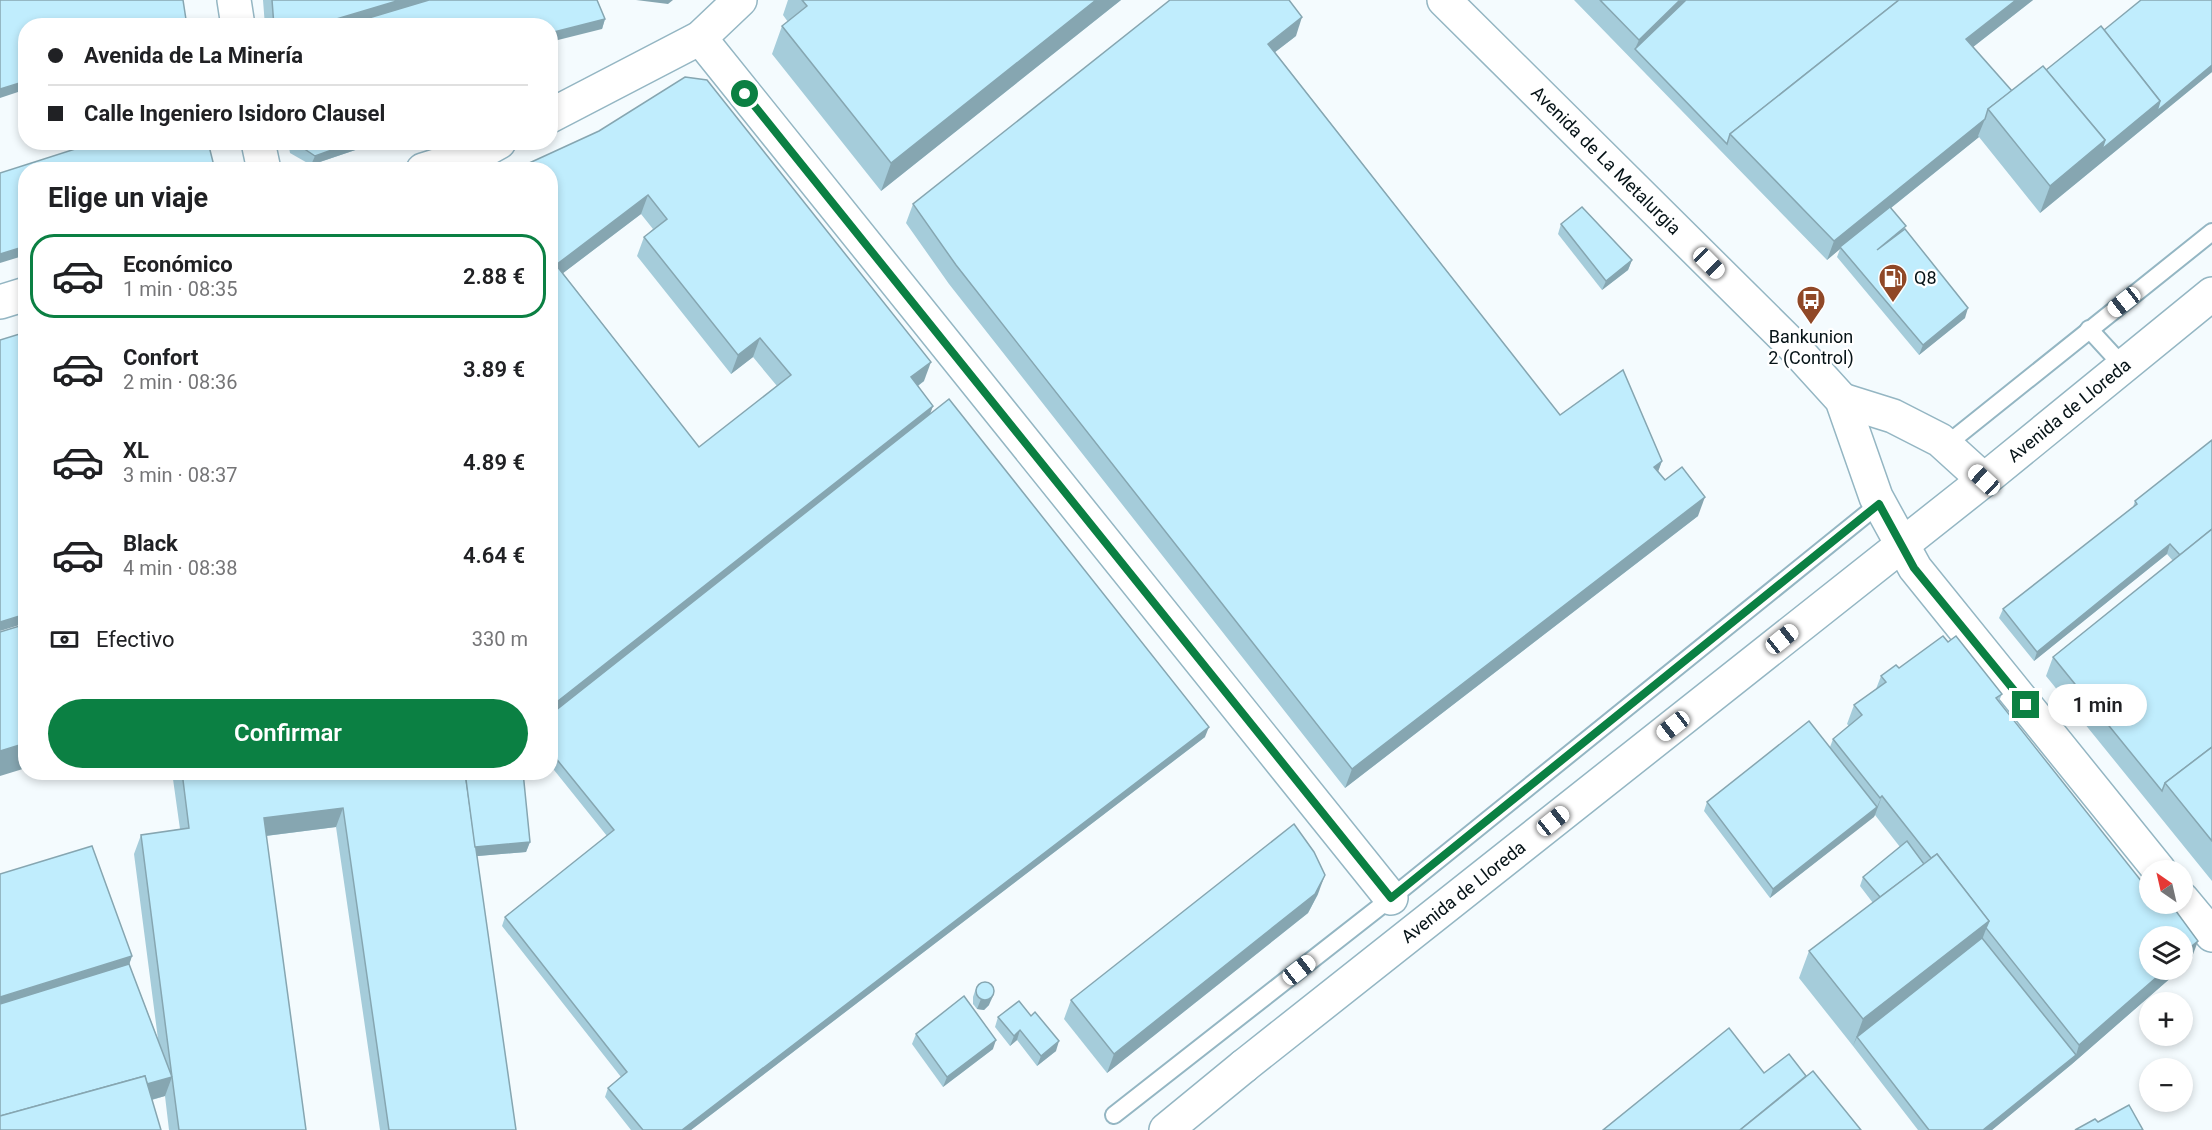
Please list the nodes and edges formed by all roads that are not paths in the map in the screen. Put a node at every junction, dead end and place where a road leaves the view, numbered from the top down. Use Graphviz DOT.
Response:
graph roads {
  1 [pos="234,0"];
  2 [pos="740,0"];
  3 [pos="1444,0"];
  4 [pos="237,18"];
  5 [pos="700,38"];
  6 [pos="558,112"];
  7 [pos="485,150"];
  8 [pos="449,162"];
  9 [pos="2212,232"];
  10 [pos="2212,294"];
  11 [pos="18,296"];
  12 [pos="0,302"];
  13 [pos="2089,329"];
  14 [pos="2122,365"];
  15 [pos="1842,400"];
  16 [pos="1946,445"];
  17 [pos="1984,480"];
  18 [pos="1879,504"];
  19 [pos="1901,544"];
  20 [pos="2151,860"];
  21 [pos="1391,898"];
  22 [pos="2193,912"];
  23 [pos="2212,935"];
  24 [pos="1244,1066"];
  25 [pos="1114,1115"];
  26 [pos="1166,1130"];
  27 [pos="1194,1130"];
  1 -- 4 [label="street"];
  2 -- 5 [label="street"];
  3 -- 15 [label="street, Avenida de La Metalurgia"];
  5 -- 6 [label="street"];
  5 -- 21 [label="street"];
  7 -- 8 [label="street"];
  9 -- 13 [label="lane"];
  10 -- 14 [label="street, Avenida de Lloreda"];
  11 -- 12 [label="street"];
  13 -- 14 [label="lane"];
  13 -- 16 [label="lane"];
  14 -- 17 [label="street, Avenida de Lloreda"];
  15 -- 16 [label="street"];
  15 -- 18 [label="street"];
  16 -- 17 [label="street"];
  17 -- 19 [label="street, Avenida de Lloreda"];
  18 -- 19 [label="street"];
  18 -- 21 [label="lane"];
  19 -- 20 [label="street"];
  19 -- 24 [label="street, Avenida de Lloreda"];
  21 -- 25 [label="lane"];
  22 -- 23 [label="street"];
  24 -- 26 [label="street, Avenida de Lloreda"];
  24 -- 27 [label="street"];
}
